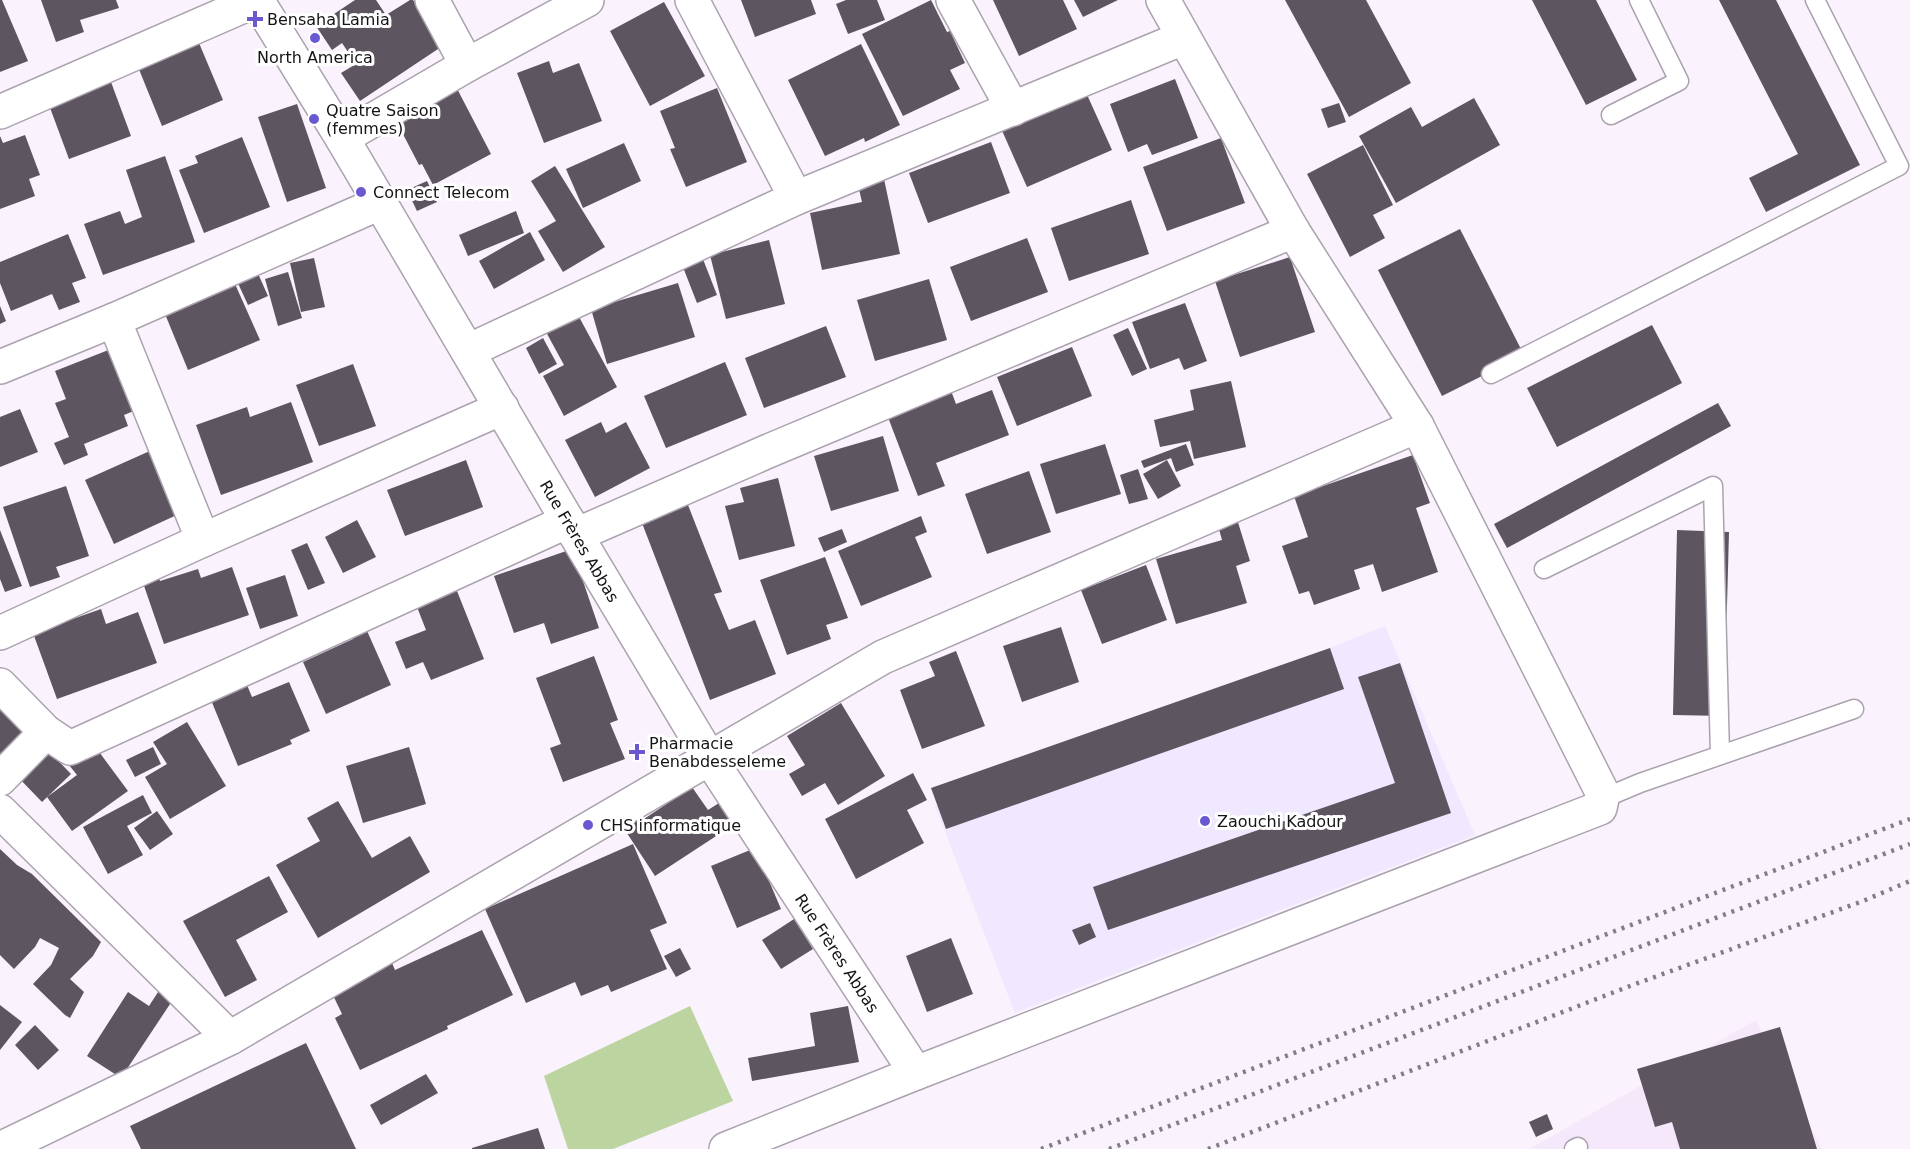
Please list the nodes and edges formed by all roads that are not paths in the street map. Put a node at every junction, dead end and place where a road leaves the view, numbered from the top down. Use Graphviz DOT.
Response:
graph roads {
  1 [pos="257,0"];
  2 [pos="432,0"];
  3 [pos="587,0"];
  4 [pos="692,0"];
  5 [pos="953,0"];
  6 [pos="1163,0"];
  7 [pos="1639,0"];
  8 [pos="1815,0"];
  9 [pos="1183,38"];
  10 [pos="467,65"];
  11 [pos="1013,109"];
  12 [pos="0,112"];
  13 [pos="1611,115"];
  14 [pos="342,138"];
  15 [pos="796,198"];
  16 [pos="380,203"];
  17 [pos="1293,231"];
  18 [pos="114,320"];
  19 [pos="468,351"];
  20 [pos="0,368"];
  21 [pos="1491,374"];
  22 [pos="502,408"];
  23 [pos="1418,426"];
  24 [pos="572,528"];
  25 [pos="202,540"];
  26 [pos="1544,569"];
  27 [pos="0,633"];
  28 [pos="0,685"];
  29 [pos="1854,709"];
  30 [pos="45,732"];
  31 [pos="1720,756"];
  32 [pos="710,759"];
  33 [pos="0,779"];
  34 [pos="1602,800"];
  35 [pos="0,811"];
  36 [pos="230,1038"];
  37 [pos="916,1073"];
  38 [pos="0,1149"];
  39 [pos="726,1149"];
  1 -- 12 [label="street"];
  1 -- 14 [label="street, Rue Frères Abbas"];
  2 -- 10 [label="street"];
  3 -- 10 [label="street"];
  4 -- 15 [label="street"];
  5 -- 11 [label="street"];
  6 -- 9 [label="street"];
  7 -- 13 [label="lane"];
  8 -- 21 [label="lane"];
  9 -- 11 [label="street"];
  9 -- 17 [label="street"];
  10 -- 14 [label="street"];
  11 -- 15 [label="street"];
  14 -- 16 [label="street, Rue Frères Abbas"];
  15 -- 19 [label="street"];
  16 -- 18 [label="street"];
  16 -- 19 [label="street, Rue Frères Abbas"];
  17 -- 23 [label="street"];
  17 -- 24 [label="street"];
  18 -- 20 [label="street"];
  18 -- 25 [label="street"];
  19 -- 22 [label="street, Rue Frères Abbas"];
  22 -- 24 [label="street, Rue Frères Abbas"];
  22 -- 25 [label="street"];
  23 -- 32 [label="street"];
  23 -- 34 [label="street"];
  24 -- 30 [label="street"];
  24 -- 32 [label="street, Rue Frères Abbas"];
  25 -- 27 [label="street"];
  26 -- 31 [label="lane"];
  28 -- 30 [label="street"];
  29 -- 31 [label="lane"];
  30 -- 33 [label="street"];
  31 -- 34 [label="lane"];
  32 -- 36 [label="street"];
  32 -- 37 [label="street, Rue Frères Abbas"];
  34 -- 37 [label="street"];
  35 -- 36 [label="street"];
  36 -- 38 [label="street"];
  37 -- 39 [label="street"];
}
